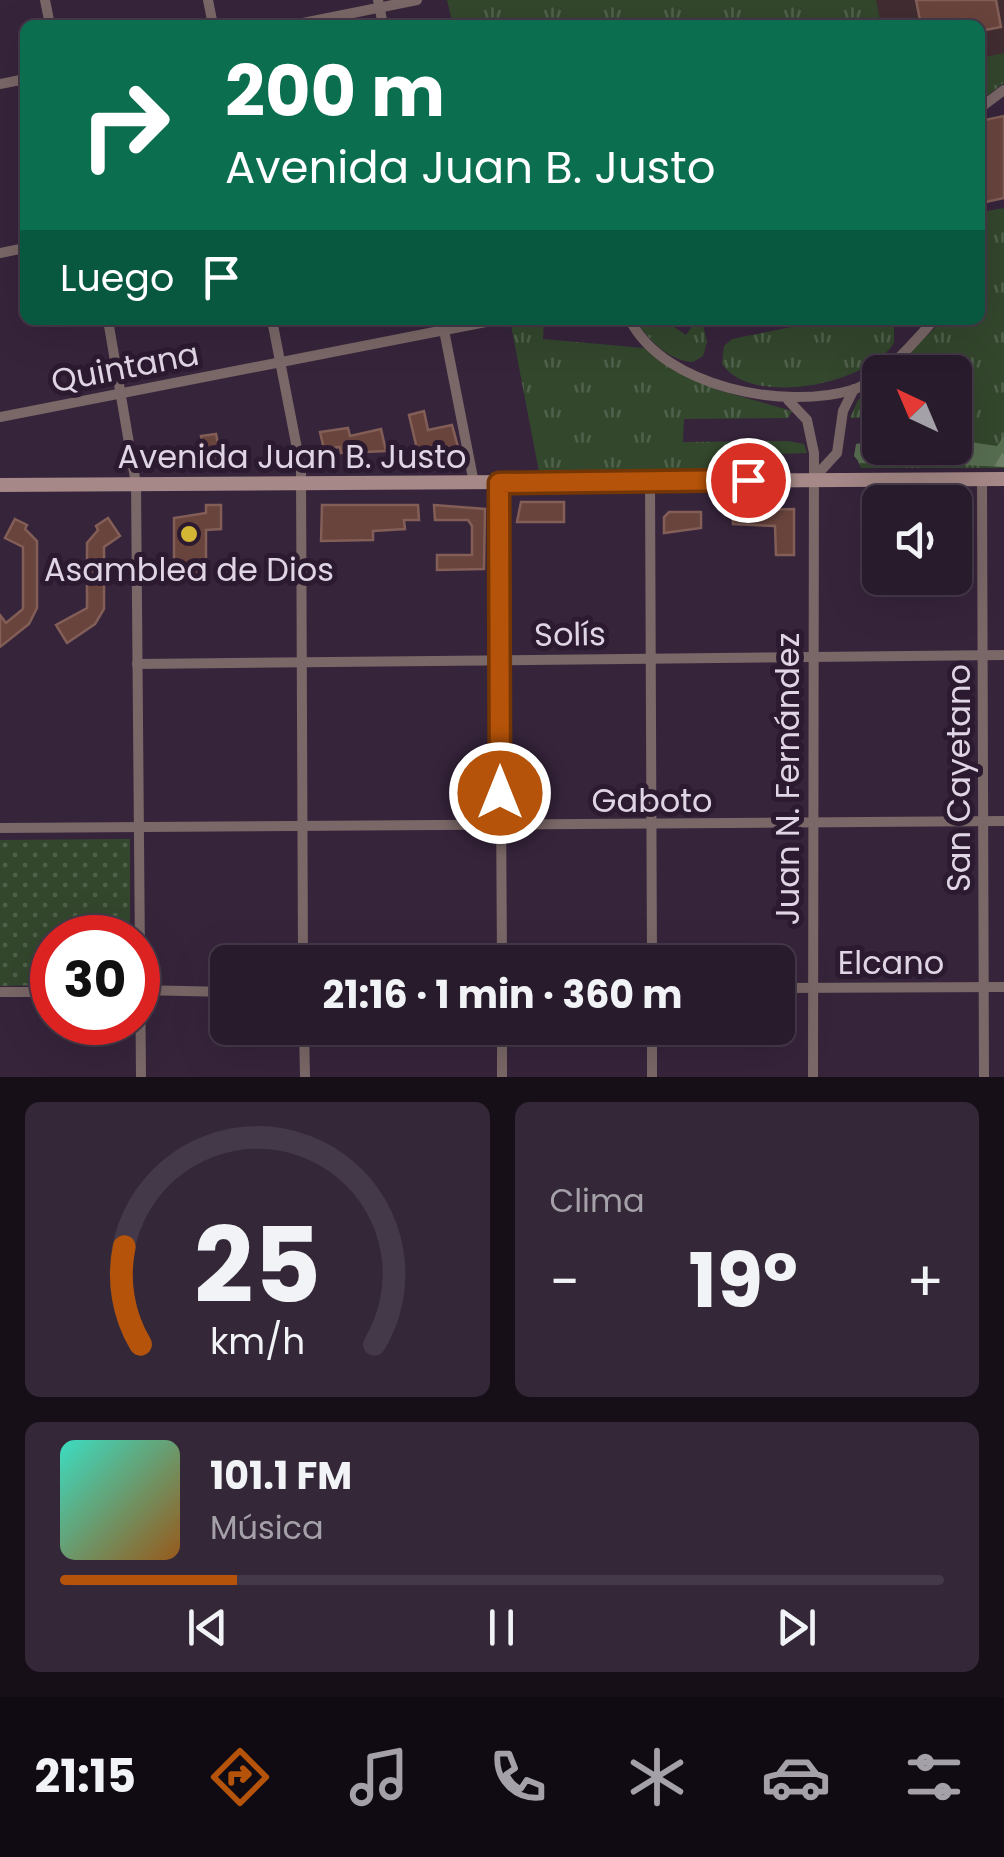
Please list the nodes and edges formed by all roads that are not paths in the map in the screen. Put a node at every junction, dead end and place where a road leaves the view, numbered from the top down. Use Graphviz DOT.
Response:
graph roads {
  1 [pos="417,0"];
  2 [pos="378,4"];
  3 [pos="313,20"];
  4 [pos="109,325"];
  5 [pos="273,325"];
  6 [pos="443,325"];
  7 [pos="633,325"];
  8 [pos="928,325"];
  9 [pos="280,362"];
  10 [pos="854,390"];
  11 [pos="122,393"];
  12 [pos="788,400"];
  13 [pos="0,417"];
  14 [pos="814,443"];
  15 [pos="840,443"];
  16 [pos="982,479"];
  17 [pos="1004,479"];
  18 [pos="813,480"];
  19 [pos="650,481"];
  20 [pos="474,483"];
  21 [pos="499,483"];
  22 [pos="136,484"];
  23 [pos="302,484"];
  24 [pos="0,485"];
  25 [pos="1004,654"];
  26 [pos="983,655"];
  27 [pos="812,656"];
  28 [pos="651,658"];
  29 [pos="500,660"];
  30 [pos="304,662"];
  31 [pos="137,664"];
  32 [pos="983,821"];
  33 [pos="1004,821"];
  34 [pos="812,824"];
  35 [pos="652,825"];
  36 [pos="302,826"];
  37 [pos="501,826"];
  38 [pos="0,828"];
  39 [pos="139,829"];
  40 [pos="139,915"];
  41 [pos="303,945"];
  42 [pos="502,945"];
  43 [pos="652,945"];
  44 [pos="1004,986"];
  45 [pos="984,987"];
  46 [pos="795,988"];
  47 [pos="812,988"];
  48 [pos="160,990"];
  49 [pos="0,992"];
  50 [pos="30,992"];
  51 [pos="210,992"];
  52 [pos="141,1045"];
  53 [pos="304,1045"];
  54 [pos="502,1045"];
  55 [pos="652,1045"];
  56 [pos="142,1077"];
  57 [pos="305,1077"];
  58 [pos="502,1077"];
  59 [pos="652,1077"];
  60 [pos="813,1077"];
  61 [pos="984,1077"];
  1 -- 2 [label="street"];
  2 -- 3 [label="street"];
  4 -- 11 [label="street"];
  5 -- 9 [label="street"];
  6 -- 9 [label="street, Quintana"];
  6 -- 20 [label="street"];
  7 -- 12 [label="street"];
  8 -- 10 [label="street"];
  9 -- 11 [label="street, Quintana"];
  9 -- 23 [label="street"];
  10 -- 12 [label="street"];
  10 -- 15 [label="street"];
  11 -- 13 [label="street, Quintana"];
  11 -- 22 [label="street"];
  12 -- 14 [label="street"];
  14 -- 15 [label="street"];
  14 -- 18 [label="street, Juan N. Fernández"];
  15 -- 18 [label="street"];
  16 -- 17 [label="main road, Avenida Juan B. Justo"];
  16 -- 18 [label="main road, Avenida Juan B. Justo"];
  16 -- 26 [label="street, San Cayetano"];
  18 -- 19 [label="main road, Avenida Juan B. Justo"];
  18 -- 27 [label="street, Juan N. Fernández"];
  19 -- 21 [label="main road, Avenida Juan B. Justo"];
  19 -- 28 [label="street"];
  20 -- 21 [label="main road, Avenida Juan B. Justo"];
  20 -- 23 [label="main road, Avenida Juan B. Justo"];
  21 -- 29 [label="street"];
  22 -- 23 [label="main road, Avenida Juan B. Justo"];
  22 -- 24 [label="main road, Avenida Juan B. Justo"];
  22 -- 31 [label="street"];
  23 -- 30 [label="street"];
  25 -- 26 [label="street, Solís"];
  26 -- 27 [label="street, Solís"];
  26 -- 32 [label="street, San Cayetano"];
  27 -- 28 [label="street, Solís"];
  27 -- 34 [label="street, Juan N. Fernández"];
  28 -- 29 [label="street, Solís"];
  28 -- 35 [label="street"];
  29 -- 30 [label="street, Solís"];
  29 -- 37 [label="street"];
  30 -- 31 [label="street, Solís"];
  30 -- 36 [label="street"];
  31 -- 39 [label="street"];
  32 -- 33 [label="street, Gaboto"];
  32 -- 34 [label="street, Gaboto"];
  32 -- 45 [label="street, San Cayetano"];
  34 -- 35 [label="street, Gaboto"];
  34 -- 47 [label="street, Juan N. Fernández"];
  35 -- 37 [label="street, Gaboto"];
  35 -- 43 [label="street"];
  36 -- 37 [label="street, Gaboto"];
  36 -- 39 [label="street, Gaboto"];
  36 -- 41 [label="street"];
  37 -- 42 [label="street"];
  38 -- 39 [label="street, Gaboto"];
  39 -- 40 [label="street"];
  44 -- 45 [label="street, Elcano"];
  45 -- 47 [label="street, Elcano"];
  45 -- 61 [label="street, San Cayetano"];
  46 -- 47 [label="street, Elcano"];
  47 -- 60 [label="street, Juan N. Fernández"];
  48 -- 51 [label="street"];
  49 -- 50 [label="street"];
  52 -- 56 [label="street"];
  53 -- 57 [label="street"];
  54 -- 58 [label="street"];
  55 -- 59 [label="street"];
}
